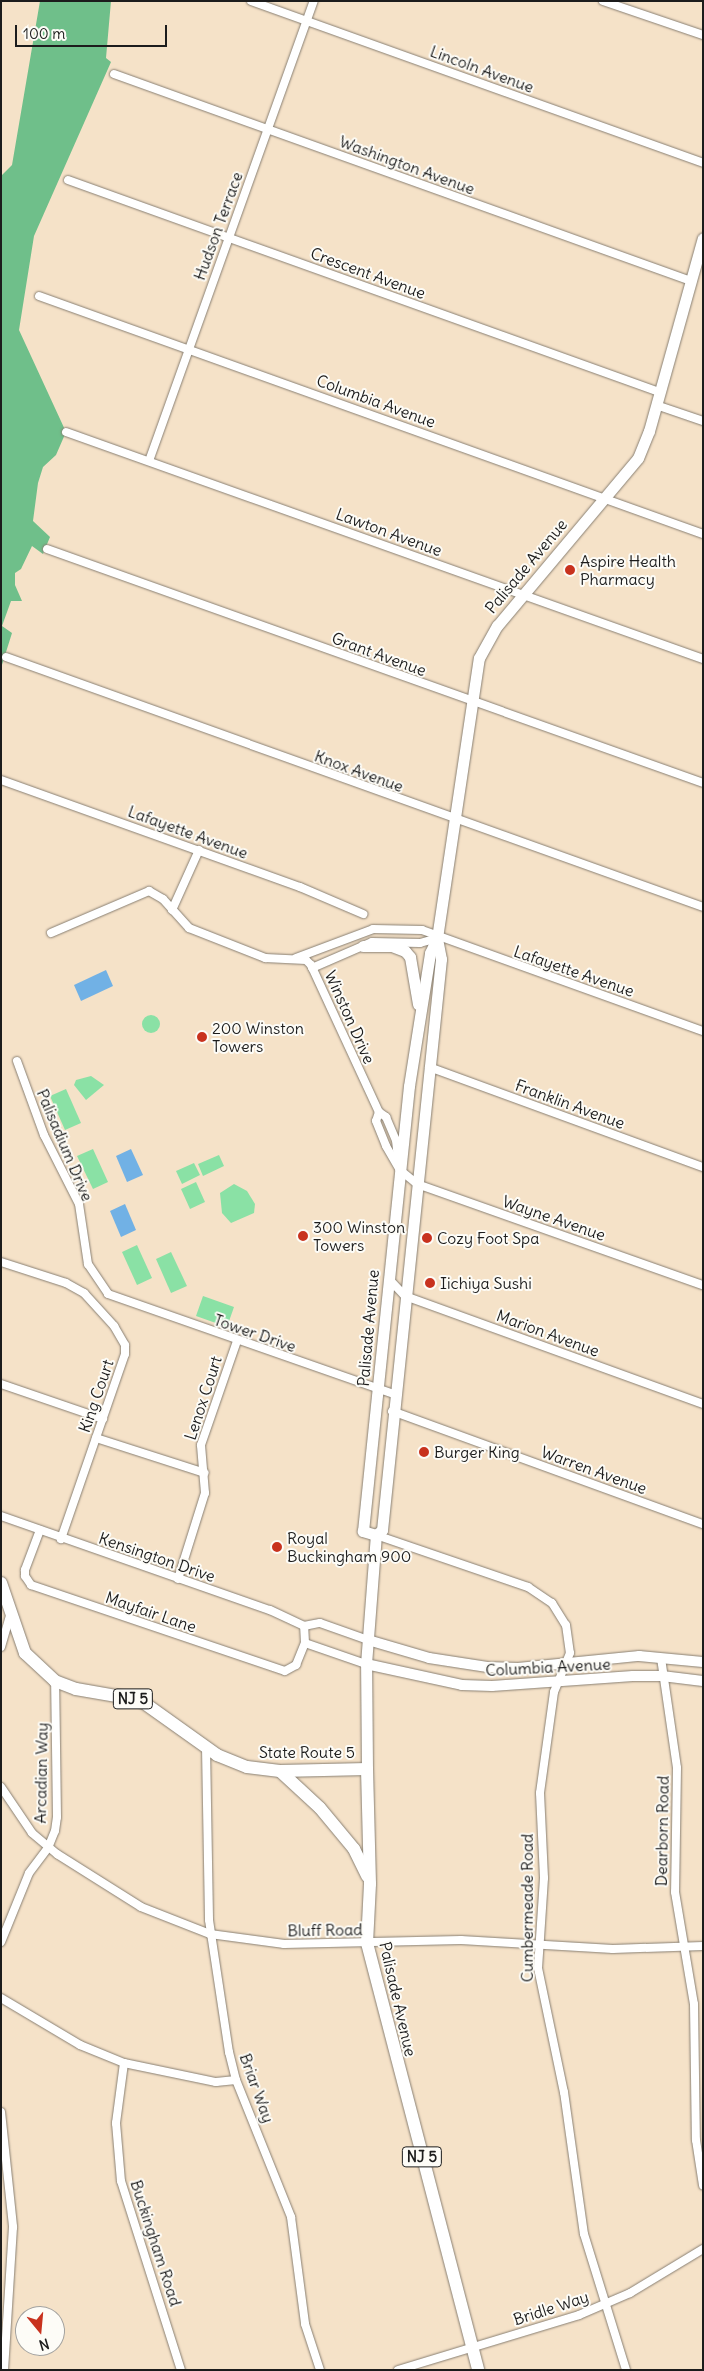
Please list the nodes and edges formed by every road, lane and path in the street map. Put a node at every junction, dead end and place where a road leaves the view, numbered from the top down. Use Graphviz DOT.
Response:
graph roads {
  1 [pos="251,1"];
  2 [pos="314,1"];
  3 [pos="603,1"];
  4 [pos="307,21"];
  5 [pos="703,35"];
  6 [pos="114,74"];
  7 [pos="268,130"];
  8 [pos="703,164"];
  9 [pos="68,180"];
  10 [pos="228,237"];
  11 [pos="703,238"];
  12 [pos="691,281"];
  13 [pos="39,296"];
  14 [pos="189,349"];
  15 [pos="659,392"];
  16 [pos="656,405"];
  17 [pos="703,421"];
  18 [pos="66,432"];
  19 [pos="149,461"];
  20 [pos="605,499"];
  21 [pos="703,534"];
  22 [pos="47,549"];
  23 [pos="523,594"];
  24 [pos="6,657"];
  25 [pos="703,659"];
  26 [pos="472,702"];
  27 [pos="1,780"];
  28 [pos="703,783"];
  29 [pos="453,820"];
  30 [pos="198,850"];
  31 [pos="703,907"];
  32 [pos="172,910"];
  33 [pos="363,914"];
  34 [pos="51,933"];
  35 [pos="437,938"];
  36 [pos="364,946"];
  37 [pos="292,960"];
  38 [pos="312,968"];
  39 [pos="419,1015"];
  40 [pos="703,1031"];
  41 [pos="17,1061"];
  42 [pos="429,1067"];
  43 [pos="378,1112"];
  44 [pos="703,1167"];
  45 [pos="400,1170"];
  46 [pos="417,1184"];
  47 [pos="1,1262"];
  48 [pos="388,1280"];
  49 [pos="703,1284"];
  50 [pos="108,1294"];
  51 [pos="406,1296"];
  52 [pos="236,1341"];
  53 [pos="1,1384"];
  54 [pos="378,1389"];
  55 [pos="394,1394"];
  56 [pos="703,1404"];
  57 [pos="392,1411"];
  58 [pos="103,1419"];
  59 [pos="96,1438"];
  60 [pos="205,1474"];
  61 [pos="1,1516"];
  62 [pos="703,1524"];
  63 [pos="40,1530"];
  64 [pos="376,1535"];
  65 [pos="62,1539"];
  66 [pos="178,1579"];
  67 [pos="1,1583"];
  68 [pos="11,1611"];
  69 [pos="304,1626"];
  70 [pos="368,1640"];
  71 [pos="305,1643"];
  72 [pos="1,1647"];
  73 [pos="661,1658"];
  74 [pos="566,1662"];
  75 [pos="703,1662"];
  76 [pos="366,1664"];
  77 [pos="662,1676"];
  78 [pos="703,1681"];
  79 [pos="55,1682"];
  80 [pos="558,1682"];
  81 [pos="206,1747"];
  82 [pos="367,1769"];
  83 [pos="280,1771"];
  84 [pos="1,1787"];
  85 [pos="48,1848"];
  86 [pos="370,1884"];
  87 [pos="210,1934"];
  88 [pos="1,1942"];
  89 [pos="367,1943"];
  90 [pos="539,1945"];
  91 [pos="703,1946"];
  92 [pos="684,1947"];
  93 [pos="1,1998"];
  94 [pos="124,2063"];
  95 [pos="236,2080"];
  96 [pos="1,2112"];
  97 [pos="703,2185"];
  98 [pos="703,2249"];
  99 [pos="605,2305"];
  100 [pos="472,2347"];
  101 [pos="5,2369"];
  102 [pos="181,2370"];
  103 [pos="320,2370"];
  104 [pos="398,2370"];
  105 [pos="478,2370"];
  106 [pos="626,2370"];
  1 -- 4 [label="street, Lincoln Avenue"];
  2 -- 4 [label="street, Hudson Terrace"];
  3 -- 5 [label="street"];
  4 -- 7 [label="street, Hudson Terrace"];
  4 -- 8 [label="street, Lincoln Avenue"];
  6 -- 7 [label="street, Washington Avenue"];
  7 -- 10 [label="street, Hudson Terrace"];
  7 -- 12 [label="street, Washington Avenue"];
  9 -- 10 [label="street, Crescent Avenue"];
  10 -- 14 [label="street, Hudson Terrace"];
  10 -- 15 [label="street, Crescent Avenue"];
  11 -- 12 [label="main road, Palisade Avenue"];
  12 -- 15 [label="main road, Palisade Avenue"];
  13 -- 14 [label="street, Columbia Avenue"];
  14 -- 19 [label="street, Hudson Terrace"];
  14 -- 20 [label="street, Columbia Avenue"];
  15 -- 16 [label="main road, Palisade Avenue"];
  16 -- 17 [label="street"];
  16 -- 20 [label="main road, Palisade Avenue"];
  18 -- 19 [label="street, Lawton Avenue"];
  19 -- 23 [label="street, Lawton Avenue"];
  20 -- 21 [label="street, Columbia Avenue"];
  20 -- 23 [label="main road, Palisade Avenue"];
  22 -- 26 [label="street, Grant Avenue"];
  23 -- 25 [label="street, Lawton Avenue"];
  23 -- 26 [label="main road, Palisade Avenue"];
  24 -- 29 [label="street, Knox Avenue"];
  26 -- 28 [label="street, Grant Avenue"];
  26 -- 29 [label="main road, Palisade Avenue"];
  27 -- 30 [label="street, Lafayette Avenue"];
  29 -- 31 [label="street, Knox Avenue"];
  29 -- 35 [label="main road, Palisade Avenue"];
  30 -- 32 [label="street"];
  30 -- 33 [label="street, Lafayette Avenue"];
  32 -- 34 [label="street, Winston Drive"];
  32 -- 37 [label="street, Winston Drive"];
  35 -- 36 [label="street"];
  35 -- 37 [label="street, Lafayette Avenue"];
  35 -- 39 [label="main road, Palisade Avenue"];
  35 -- 40 [label="street, Lafayette Avenue"];
  35 -- 42 [label="main road, Palisade Avenue"];
  36 -- 38 [label="street"];
  36 -- 39 [label="main road"];
  37 -- 38 [label="street, Winston Drive"];
  38 -- 43 [label="street, Winston Drive"];
  39 -- 42 [label="main road"];
  39 -- 45 [label="main road, Palisade Avenue"];
  41 -- 50 [label="street, Palisadium Drive"];
  42 -- 44 [label="street, Franklin Avenue"];
  42 -- 46 [label="main road, Palisade Avenue"];
  43 -- 45 [label="street, Winston Drive"];
  43 -- 45 [label="street, Winston Drive"];
  45 -- 46 [label="street, Wayne Avenue"];
  45 -- 48 [label="main road, Palisade Avenue"];
  46 -- 49 [label="street, Wayne Avenue"];
  46 -- 51 [label="main road, Palisade Avenue"];
  47 -- 58 [label="street, King Court"];
  48 -- 51 [label="street, Marion Avenue"];
  48 -- 54 [label="main road, Palisade Avenue"];
  50 -- 52 [label="street, Tower Drive"];
  51 -- 55 [label="main road, Palisade Avenue"];
  51 -- 56 [label="street, Marion Avenue"];
  52 -- 54 [label="street, Tower Drive"];
  52 -- 60 [label="street, Lenox Court"];
  53 -- 58 [label="street"];
  54 -- 55 [label="street, Tower Drive"];
  54 -- 64 [label="main road, Palisade Avenue"];
  55 -- 57 [label="main road, Palisade Avenue"];
  57 -- 62 [label="street, Warren Avenue"];
  57 -- 64 [label="main road, Palisade Avenue"];
  58 -- 59 [label="street, King Court"];
  59 -- 60 [label="street"];
  59 -- 65 [label="street, King Court"];
  60 -- 66 [label="street, Lenox Court"];
  61 -- 63 [label="street, Kensington Drive"];
  63 -- 65 [label="street, Kensington Drive"];
  63 -- 71 [label="street, Mayfair Lane"];
  64 -- 70 [label="main road, Palisade Avenue"];
  64 -- 74 [label="street, Cumbermeade Road"];
  65 -- 66 [label="street, Kensington Drive"];
  66 -- 69 [label="street, Kensington Drive"];
  67 -- 68 [label="main road, State Route 5 / NJ 5"];
  68 -- 72 [label="street"];
  68 -- 79 [label="main road, State Route 5 / NJ 5"];
  69 -- 70 [label="street, Kensington Drive"];
  69 -- 71 [label="street"];
  70 -- 74 [label="street, Columbia Avenue"];
  70 -- 76 [label="main road, Palisade Avenue"];
  71 -- 76 [label="street"];
  73 -- 74 [label="street, Columbia Avenue"];
  73 -- 75 [label="street, Columbia Avenue"];
  73 -- 77 [label="street, Dearborn Road"];
  74 -- 80 [label="street, Cumbermeade Road"];
  76 -- 80 [label="street, Columbia Avenue"];
  76 -- 82 [label="main road, Palisade Avenue"];
  77 -- 78 [label="street, Columbia Avenue"];
  77 -- 80 [label="street, Columbia Avenue"];
  77 -- 92 [label="street, Dearborn Road"];
  79 -- 81 [label="main road, State Route 5 / NJ 5"];
  79 -- 85 [label="street, Arcadian Way"];
  80 -- 90 [label="street, Cumbermeade Road"];
  81 -- 83 [label="main road, State Route 5 / NJ 5"];
  81 -- 87 [label="street, Briar Way"];
  82 -- 83 [label="main road, State Route 5 / NJ 5"];
  82 -- 86 [label="main road, Palisade Avenue / NJ 5"];
  83 -- 86 [label="main road, NJ 5"];
  84 -- 85 [label="street, Bluff Road"];
  85 -- 87 [label="street, Bluff Road"];
  85 -- 88 [label="street, Arcadian Way"];
  86 -- 89 [label="main road, Palisade Avenue / NJ 5"];
  87 -- 89 [label="street, Bluff Road"];
  87 -- 95 [label="street, Briar Way"];
  89 -- 90 [label="street, Bluff Road"];
  89 -- 100 [label="main road, Palisade Avenue / NJ 5"];
  90 -- 92 [label="street, Bluff Road"];
  90 -- 99 [label="street, Cumbermeade Road"];
  91 -- 92 [label="street, Bluff Road"];
  92 -- 97 [label="street, Dearborn Road"];
  93 -- 94 [label="street"];
  94 -- 95 [label="street"];
  94 -- 102 [label="street, Buckingham Road"];
  95 -- 103 [label="street, Briar Way"];
  96 -- 101 [label="street"];
  98 -- 99 [label="street, Bridle Way"];
  99 -- 100 [label="street, Bridle Way"];
  99 -- 106 [label="street, Cumbermeade Road"];
  100 -- 104 [label="street, Bridle Way"];
  100 -- 105 [label="main road, Palisade Avenue / NJ 5"];
}
